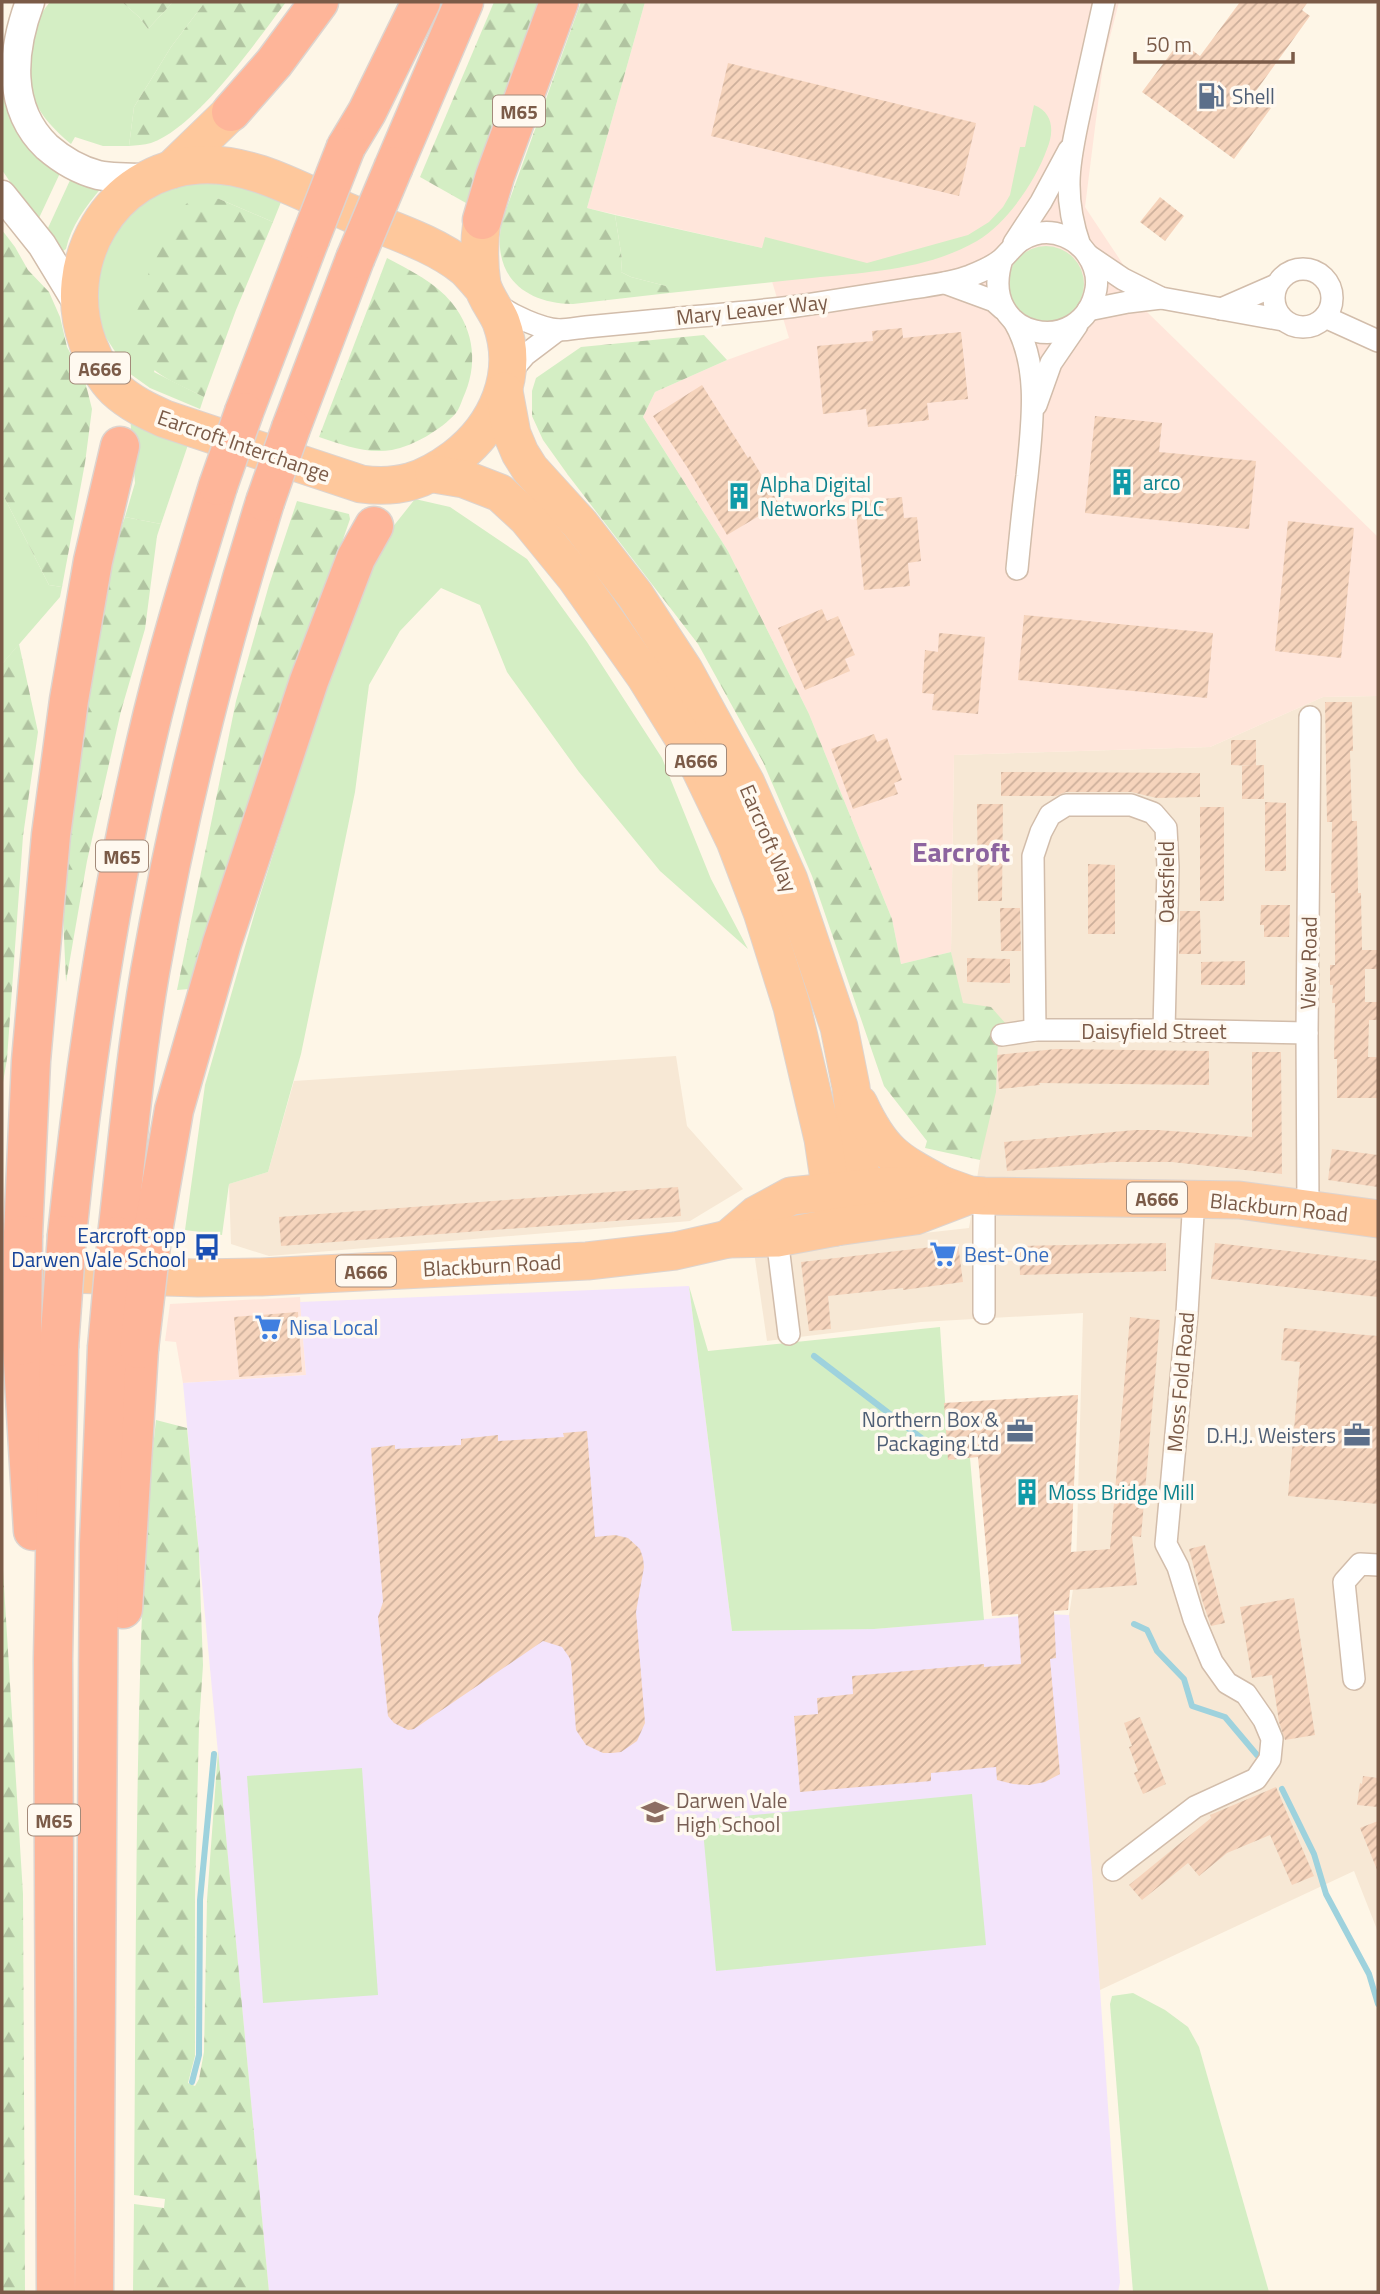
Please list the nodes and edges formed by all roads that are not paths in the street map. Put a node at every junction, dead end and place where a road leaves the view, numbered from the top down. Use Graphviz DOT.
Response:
graph roads {
  1 [pos="22,2"];
  2 [pos="30,2"];
  3 [pos="319,2"];
  4 [pos="421,2"];
  5 [pos="464,2"];
  6 [pos="559,2"];
  7 [pos="1104,2"];
  8 [pos="2,24"];
  9 [pos="231,112"];
  10 [pos="1071,146"];
  11 [pos="158,174"];
  12 [pos="2,195"];
  13 [pos="482,220"];
  14 [pos="1084,251"];
  15 [pos="1006,254"];
  16 [pos="945,282"];
  17 [pos="1276,285"];
  18 [pos="486,293"];
  19 [pos="1161,298"];
  20 [pos="79,306"];
  21 [pos="1221,309"];
  22 [pos="1086,313"];
  23 [pos="1008,315"];
  24 [pos="1325,317"];
  25 [pos="1283,320"];
  26 [pos="558,330"];
  27 [pos="1378,341"];
  28 [pos="506,383"];
  29 [pos="114,388"];
  30 [pos="1033,413"];
  31 [pos="120,446"];
  32 [pos="424,478"];
  33 [pos="374,526"];
  34 [pos="1017,569"];
  35 [pos="1310,718"];
  36 [pos="1035,1030"];
  37 [pos="1164,1030"];
  38 [pos="1307,1033"];
  39 [pos="1002,1035"];
  40 [pos="851,1087"];
  41 [pos="822,1139"];
  42 [pos="965,1192"];
  43 [pos="791,1196"];
  44 [pos="1194,1198"];
  45 [pos="848,1207"];
  46 [pos="1308,1209"];
  47 [pos="1378,1219"];
  48 [pos="134,1236"];
  49 [pos="777,1238"];
  50 [pos="728,1239"];
  51 [pos="2,1272"];
  52 [pos="984,1313"];
  53 [pos="789,1334"];
  54 [pos="41,1346"];
  55 [pos="1378,1565"];
  56 [pos="1354,1679"];
  57 [pos="1113,1870"];
  58 [pos="56,2292"];
  59 [pos="94,2292"];
  1 -- 8 [label="street"];
  2 -- 11 [label="street"];
  3 -- 9 [label="highway"];
  4 -- 54 [label="highway, M65, bridge"];
  5 -- 48 [label="highway, M65, bridge"];
  6 -- 13 [label="highway, M65"];
  7 -- 10 [label="street"];
  9 -- 11 [label="highway, Earcroft Interchange"];
  10 -- 14 [label="street"];
  10 -- 15 [label="street"];
  11 -- 18 [label="highway, A666"];
  11 -- 20 [label="highway, Earcroft Interchange / A666"];
  12 -- 20 [label="street"];
  13 -- 18 [label="highway"];
  14 -- 15 [label="street"];
  14 -- 19 [label="street"];
  14 -- 22 [label="street"];
  15 -- 16 [label="street, Mary Leaver Way"];
  15 -- 23 [label="street"];
  16 -- 23 [label="street"];
  16 -- 26 [label="street, Mary Leaver Way"];
  17 -- 21 [label="street"];
  17 -- 24 [label="street"];
  17 -- 25 [label="street"];
  18 -- 26 [label="street, Mary Leaver Way"];
  18 -- 28 [label="highway, A666"];
  19 -- 21 [label="street"];
  19 -- 22 [label="street"];
  20 -- 29 [label="highway, Earcroft Interchange / A666"];
  21 -- 25 [label="street"];
  22 -- 23 [label="street"];
  22 -- 30 [label="street"];
  23 -- 30 [label="street"];
  24 -- 25 [label="street"];
  24 -- 27 [label="street"];
  26 -- 28 [label="street"];
  28 -- 32 [label="highway"];
  28 -- 40 [label="highway, Earcroft Way / A666"];
  29 -- 31 [label="highway"];
  29 -- 32 [label="highway, Earcroft Interchange / A666"];
  30 -- 34 [label="street"];
  31 -- 54 [label="highway, bridge"];
  32 -- 33 [label="highway"];
  32 -- 41 [label="highway, Earcroft Way / A666"];
  33 -- 48 [label="highway, M65"];
  35 -- 38 [label="street, View Road"];
  36 -- 37 [label="street, Daisyfield Street"];
  36 -- 37 [label="street, Oaksfield"];
  36 -- 39 [label="street, Daisyfield Street"];
  37 -- 38 [label="street, Daisyfield Street"];
  38 -- 46 [label="street, View Road"];
  40 -- 42 [label="highway"];
  40 -- 45 [label="highway, Earcroft Way / A666"];
  41 -- 43 [label="highway"];
  41 -- 45 [label="highway, Earcroft Way / A666"];
  42 -- 44 [label="highway, Blackburn Road / A666"];
  42 -- 45 [label="highway, Blackburn Road / A666"];
  42 -- 52 [label="street"];
  43 -- 45 [label="highway, Blackburn Road / A666"];
  43 -- 50 [label="highway, Blackburn Road / A666"];
  44 -- 46 [label="highway, Blackburn Road / A666"];
  44 -- 57 [label="street, Moss Fold Road"];
  45 -- 49 [label="highway, Blackburn Road / A666"];
  46 -- 47 [label="highway, Blackburn Road / A666"];
  48 -- 59 [label="highway, M65, bridge"];
  49 -- 50 [label="highway, Blackburn Road / A666"];
  49 -- 53 [label="street"];
  50 -- 51 [label="highway, Blackburn Road / A666"];
  54 -- 58 [label="highway, M65"];
  55 -- 56 [label="street"];
}
